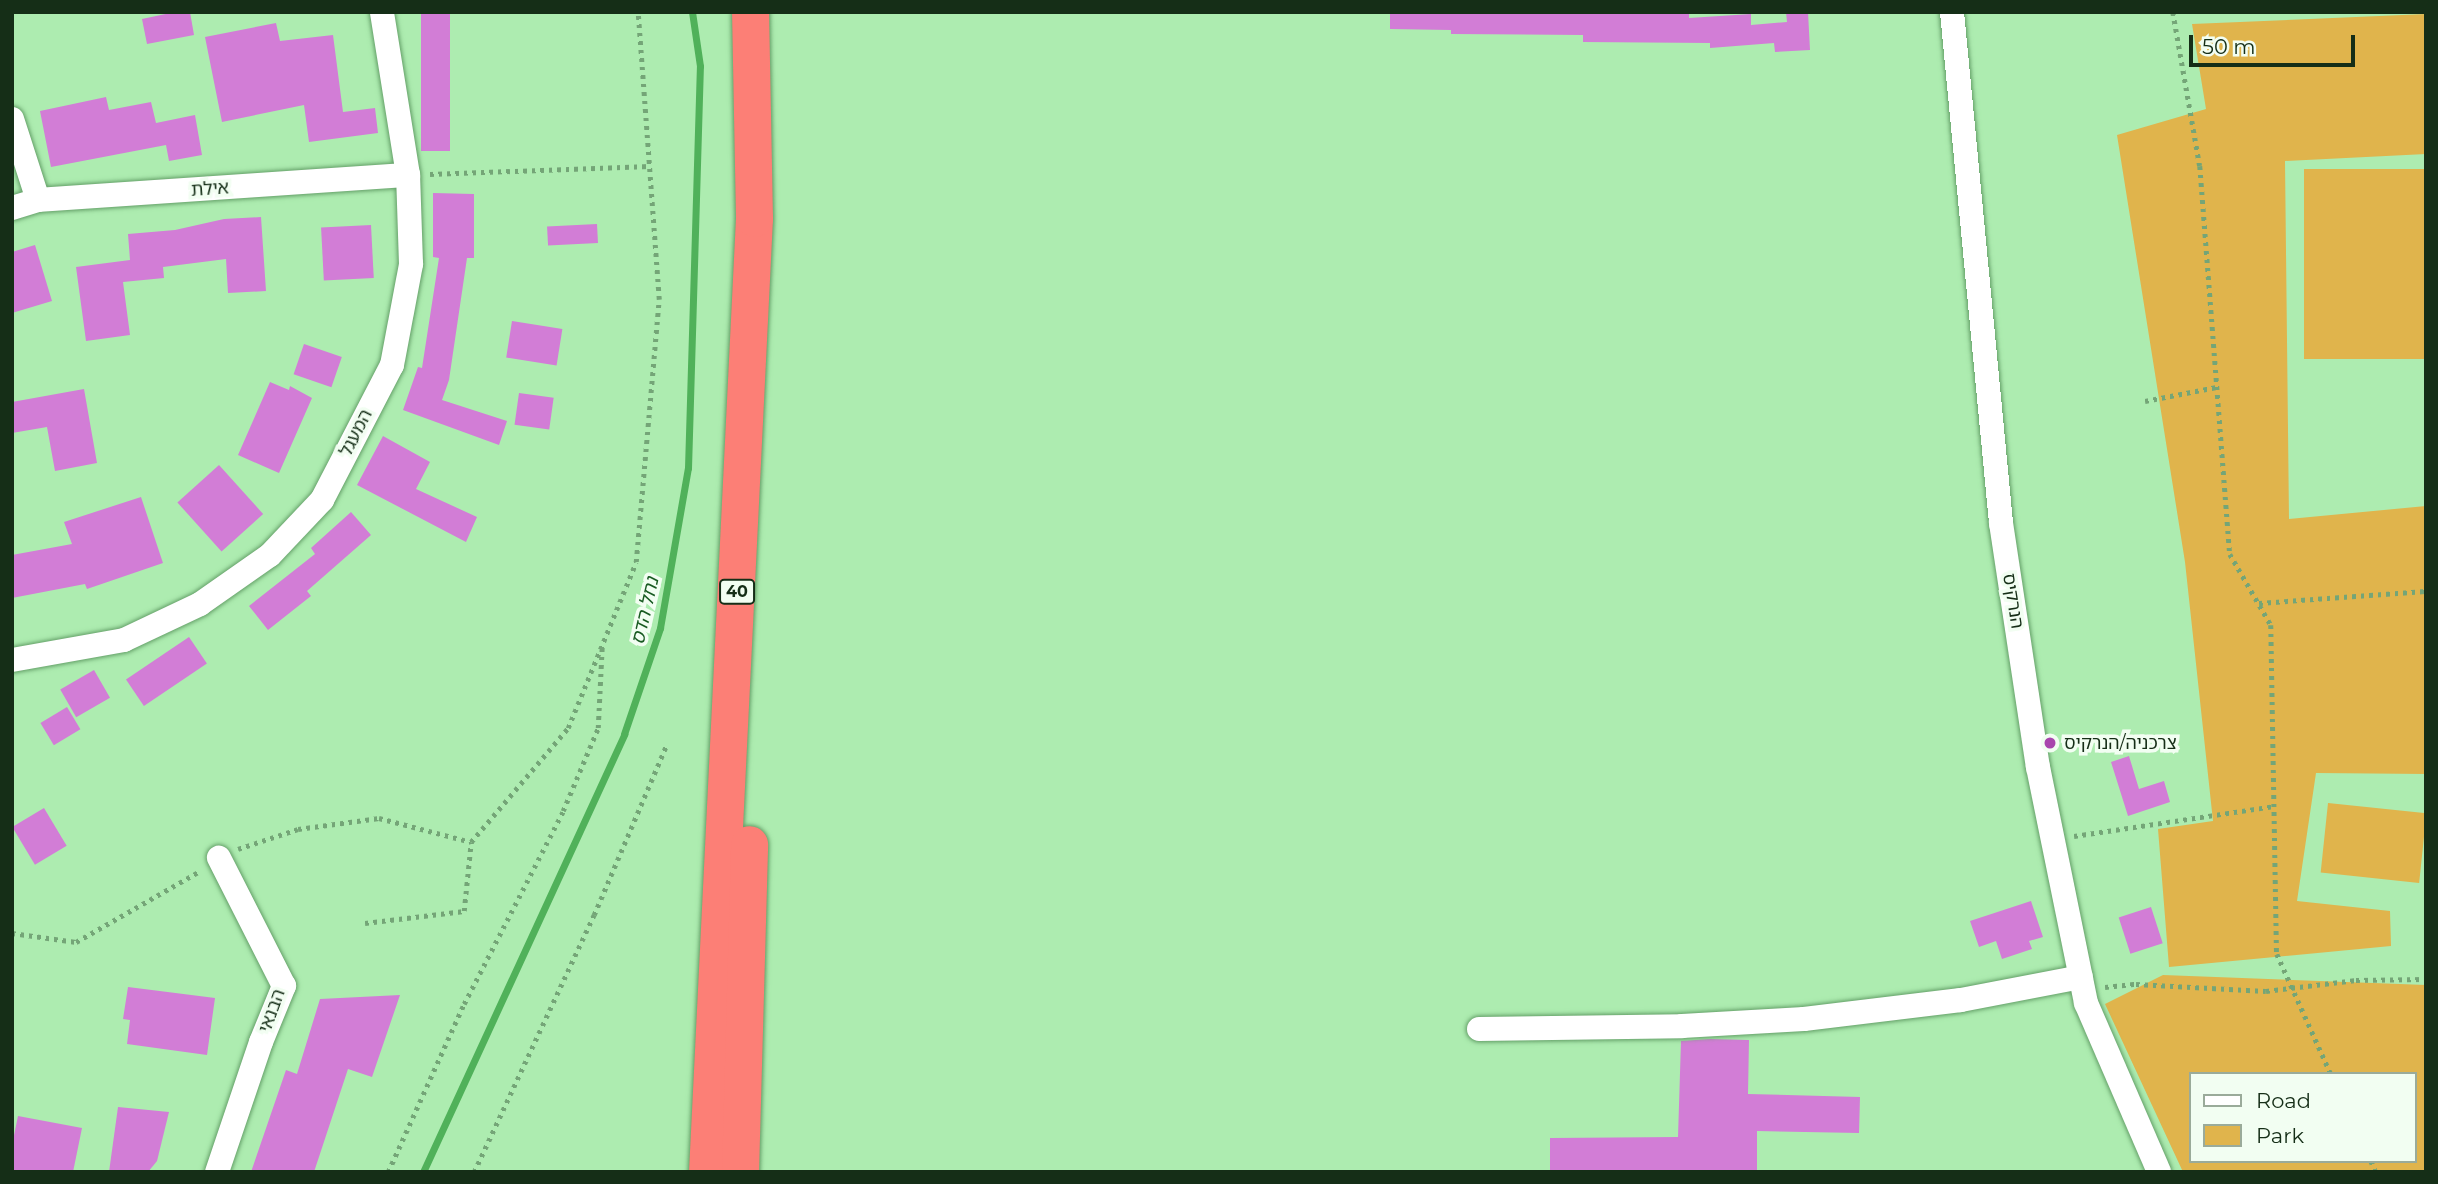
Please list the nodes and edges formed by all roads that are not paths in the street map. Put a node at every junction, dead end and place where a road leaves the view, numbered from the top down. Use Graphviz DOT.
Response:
graph roads {
  1 [pos="382,12"];
  2 [pos="750,12"];
  3 [pos="773,12"];
  4 [pos="1952,12"];
  5 [pos="12,120"];
  6 [pos="408,175"];
  7 [pos="38,200"];
  8 [pos="12,208"];
  9 [pos="12,660"];
  10 [pos="219,858"];
  11 [pos="2082,983"];
  12 [pos="1479,1029"];
  13 [pos="217,1172"];
  14 [pos="707,1172"];
  15 [pos="740,1172"];
  16 [pos="2159,1172"];
  1 -- 6 [label="street, המעגל"];
  2 -- 14 [label="highway, 40"];
  3 -- 15 [label="highway, 40"];
  4 -- 11 [label="street, הנרקיס"];
  5 -- 7 [label="street"];
  6 -- 7 [label="street, אילת"];
  6 -- 9 [label="street, המעגל"];
  7 -- 8 [label="street, אילת"];
  10 -- 13 [label="street, הבנאי"];
  11 -- 12 [label="street"];
  11 -- 16 [label="street, הנרקיס"];
}
